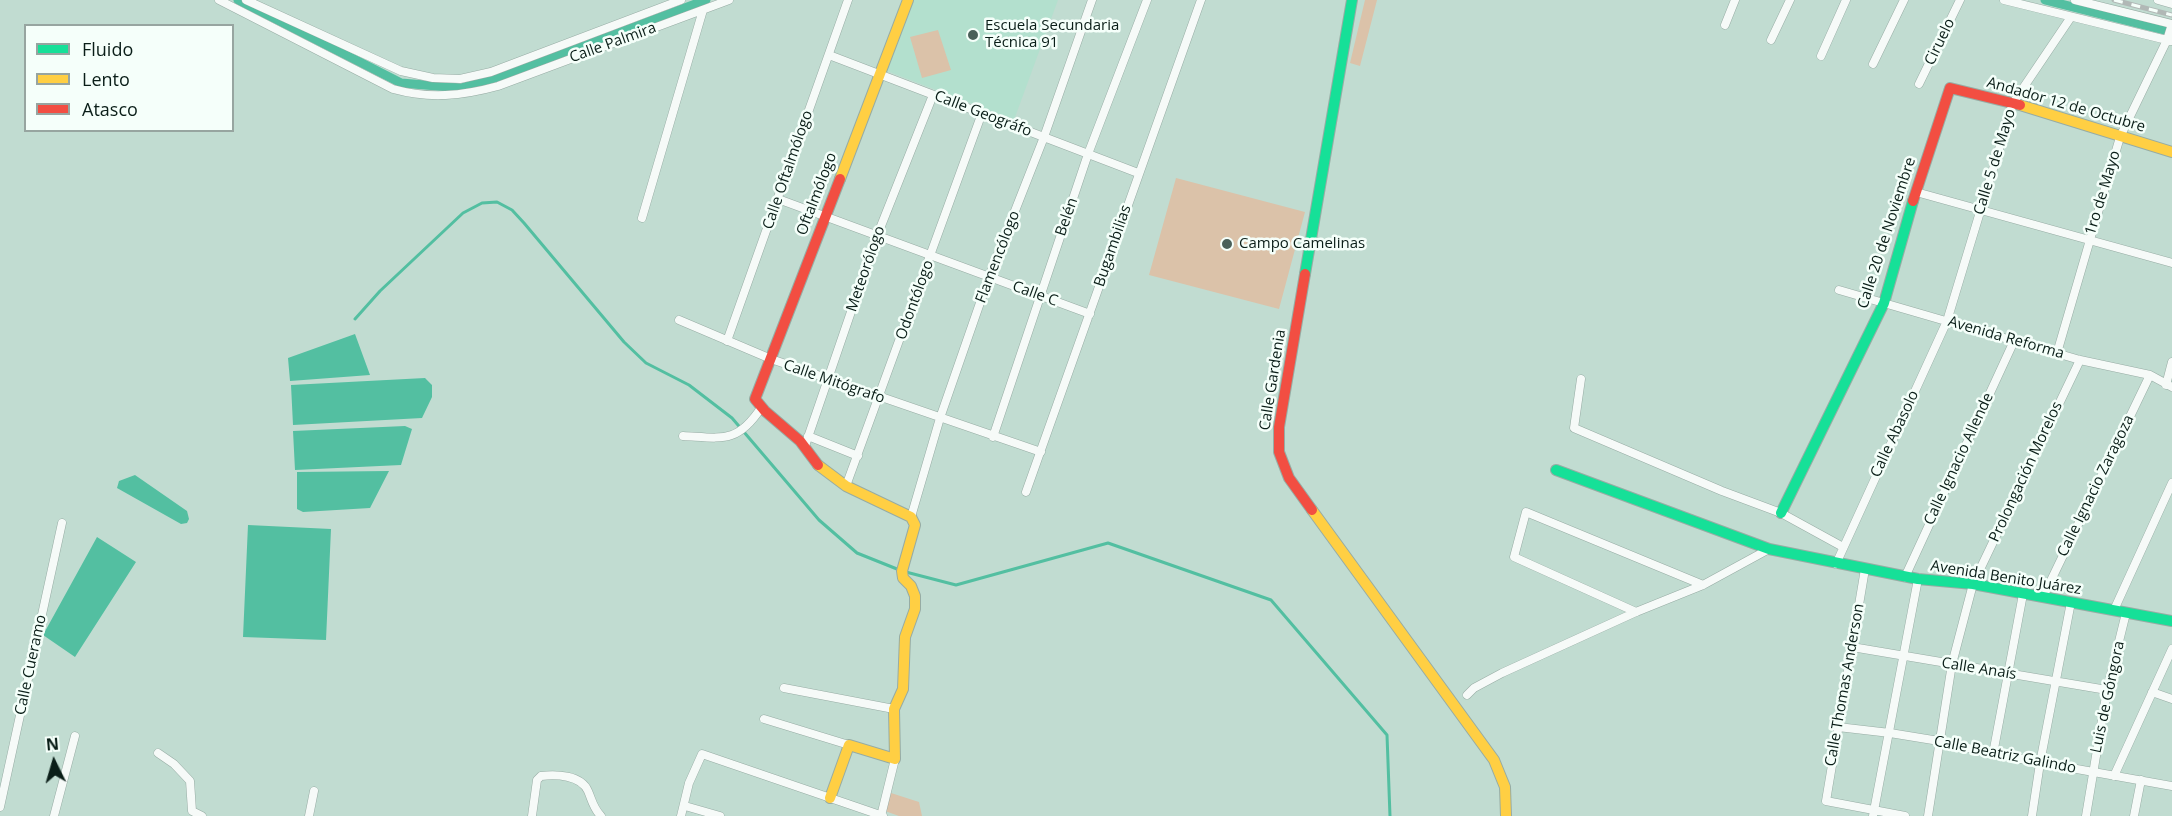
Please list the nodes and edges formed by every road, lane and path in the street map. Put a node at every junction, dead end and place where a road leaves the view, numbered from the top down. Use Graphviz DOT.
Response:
graph roads {
  1 [pos="219,0"];
  2 [pos="246,0"];
  3 [pos="681,0"];
  4 [pos="729,0"];
  5 [pos="848,0"];
  6 [pos="908,0"];
  7 [pos="1092,0"];
  8 [pos="1147,0"];
  9 [pos="1201,0"];
  10 [pos="1352,0"];
  11 [pos="1735,0"];
  12 [pos="1790,0"];
  13 [pos="1846,0"];
  14 [pos="1904,0"];
  15 [pos="1960,0"];
  16 [pos="2004,0"];
  17 [pos="2075,0"];
  18 [pos="2158,0"];
  19 [pos="2172,4"];
  20 [pos="703,10"];
  21 [pos="2071,17"];
  22 [pos="1725,25"];
  23 [pos="2172,26"];
  24 [pos="1771,40"];
  25 [pos="2169,40"];
  26 [pos="829,55"];
  27 [pos="1821,56"];
  28 [pos="1873,64"];
  29 [pos="879,74"];
  30 [pos="1919,84"];
  31 [pos="1950,88"];
  32 [pos="933,94"];
  33 [pos="2013,103"];
  34 [pos="982,113"];
  35 [pos="1044,137"];
  36 [pos="2120,137"];
  37 [pos="2172,152"];
  38 [pos="1088,153"];
  39 [pos="1138,172"];
  40 [pos="1916,192"];
  41 [pos="778,199"];
  42 [pos="1980,210"];
  43 [pos="825,216"];
  44 [pos="642,218"];
  45 [pos="878,236"];
  46 [pos="2089,240"];
  47 [pos="931,255"];
  48 [pos="2172,263"];
  49 [pos="989,277"];
  50 [pos="1839,290"];
  51 [pos="1040,296"];
  52 [pos="1884,303"];
  53 [pos="1090,314"];
  54 [pos="678,320"];
  55 [pos="1947,321"];
  56 [pos="727,341"];
  57 [pos="2014,341"];
  58 [pos="2057,353"];
  59 [pos="771,359"];
  60 [pos="2080,360"];
  61 [pos="2172,362"];
  62 [pos="2150,375"];
  63 [pos="1581,379"];
  64 [pos="828,380"];
  65 [pos="2169,386"];
  66 [pos="880,398"];
  67 [pos="758,403"];
  68 [pos="940,418"];
  69 [pos="683,436"];
  70 [pos="993,437"];
  71 [pos="806,441"];
  72 [pos="1041,452"];
  73 [pos="858,456"];
  74 [pos="1556,470"];
  75 [pos="2172,483"];
  76 [pos="846,486"];
  77 [pos="1026,492"];
  78 [pos="1781,513"];
  79 [pos="911,517"];
  80 [pos="62,523"];
  81 [pos="1842,547"];
  82 [pos="1769,549"];
  83 [pos="1836,564"];
  84 [pos="1865,569"];
  85 [pos="1905,577"];
  86 [pos="1918,579"];
  87 [pos="1973,584"];
  88 [pos="1702,585"];
  89 [pos="2023,594"];
  90 [pos="2043,597"];
  91 [pos="2071,603"];
  92 [pos="2114,610"];
  93 [pos="1636,612"];
  94 [pos="2126,613"];
  95 [pos="2172,621"];
  96 [pos="1852,647"];
  97 [pos="2172,649"];
  98 [pos="1904,656"];
  99 [pos="1952,664"];
  100 [pos="2007,673"];
  101 [pos="2055,681"];
  102 [pos="784,688"];
  103 [pos="2107,690"];
  104 [pos="2152,692"];
  105 [pos="1467,695"];
  106 [pos="2172,699"];
  107 [pos="894,709"];
  108 [pos="764,719"];
  109 [pos="1838,728"];
  110 [pos="1890,733"];
  111 [pos="75,736"];
  112 [pos="1939,741"];
  113 [pos="849,745"];
  114 [pos="158,753"];
  115 [pos="1993,754"];
  116 [pos="896,759"];
  117 [pos="2040,763"];
  118 [pos="2092,772"];
  119 [pos="2114,776"];
  120 [pos="2141,780"];
  121 [pos="2172,786"];
  122 [pos="314,791"];
  123 [pos="830,798"];
  124 [pos="685,806"];
  125 [pos="0,807"];
  126 [pos="1874,813"];
  127 [pos="54,816"];
  128 [pos="202,816"];
  129 [pos="309,816"];
  130 [pos="532,816"];
  131 [pos="600,816"];
  132 [pos="681,816"];
  133 [pos="720,816"];
  134 [pos="882,816"];
  135 [pos="1506,816"];
  136 [pos="1905,816"];
  137 [pos="1928,816"];
  138 [pos="2032,816"];
  139 [pos="2086,816"];
  140 [pos="2134,816"];
  1 -- 20 [label="street, Calle Palmira"];
  2 -- 3 [label="street"];
  4 -- 20 [label="street, Calle Palmira"];
  5 -- 26 [label="street, Calle Oftalmólogo"];
  6 -- 29 [label="street, Oftalmólogo"];
  7 -- 35 [label="street, Flamencólogo"];
  8 -- 38 [label="street, Belén"];
  9 -- 39 [label="street, Bugambilias"];
  10 -- 135 [label="street, Calle Gardenia"];
  11 -- 22 [label="street"];
  12 -- 24 [label="street"];
  13 -- 27 [label="street"];
  14 -- 28 [label="street"];
  15 -- 30 [label="street, Ciruelo"];
  16 -- 21 [label="street"];
  17 -- 23 [label="street"];
  18 -- 19 [label="street"];
  20 -- 44 [label="street"];
  21 -- 25 [label="street"];
  21 -- 33 [label="street, Calle 5 de Mayo"];
  23 -- 25 [label="street, 1ro de Mayo"];
  25 -- 36 [label="street, 1ro de Mayo"];
  26 -- 29 [label="street, Calle Geográfo"];
  26 -- 41 [label="street, Calle Oftalmólogo"];
  29 -- 32 [label="street, Calle Geográfo"];
  29 -- 43 [label="street, Oftalmólogo"];
  31 -- 33 [label="street, Andador 12 de Octubre"];
  31 -- 40 [label="street, Calle 20 de Noviembre"];
  32 -- 34 [label="street, Calle Geográfo"];
  32 -- 45 [label="street, Meteorólogo"];
  33 -- 36 [label="street, Andador 12 de Octubre"];
  33 -- 42 [label="street, Calle 5 de Mayo"];
  34 -- 35 [label="street, Calle Geográfo"];
  34 -- 47 [label="street, Odontólogo"];
  35 -- 38 [label="street, Calle Geográfo"];
  35 -- 49 [label="street, Flamencólogo"];
  36 -- 37 [label="street, Andador 12 de Octubre"];
  36 -- 46 [label="street, 1ro de Mayo"];
  38 -- 39 [label="street, Calle Geográfo"];
  38 -- 51 [label="street, Belén"];
  39 -- 53 [label="street, Bugambilias"];
  40 -- 42 [label="street"];
  40 -- 52 [label="street, Calle 20 de Noviembre"];
  41 -- 43 [label="street, Calle C"];
  41 -- 56 [label="street, Calle Oftalmólogo"];
  42 -- 46 [label="street"];
  42 -- 55 [label="street, Calle 5 de Mayo"];
  43 -- 45 [label="street, Calle C"];
  43 -- 59 [label="street, Oftalmólogo"];
  45 -- 47 [label="street, Calle C"];
  45 -- 64 [label="street, Meteorólogo"];
  46 -- 48 [label="street"];
  46 -- 58 [label="street, 1ro de Mayo"];
  47 -- 49 [label="street, Calle C"];
  47 -- 66 [label="street, Odontólogo"];
  49 -- 51 [label="street, Calle C"];
  49 -- 68 [label="street, Flamencólogo"];
  50 -- 52 [label="street, Avenida Reforma"];
  51 -- 53 [label="street, Calle C"];
  51 -- 70 [label="street, Belén"];
  52 -- 55 [label="street, Avenida Reforma"];
  52 -- 78 [label="street, Calle 20 de Noviembre"];
  53 -- 72 [label="street, Bugambilias"];
  54 -- 56 [label="street, Calle Mitógrafo"];
  55 -- 57 [label="street, Avenida Reforma"];
  55 -- 81 [label="street, Calle Abasolo"];
  56 -- 59 [label="street, Calle Mitógrafo"];
  57 -- 58 [label="street, Avenida Reforma"];
  57 -- 85 [label="street, Calle Ignacio Allende"];
  58 -- 60 [label="street, Avenida Reforma"];
  59 -- 64 [label="street, Calle Mitógrafo"];
  59 -- 67 [label="street, Oftalmólogo"];
  60 -- 62 [label="street, Avenida Reforma"];
  60 -- 87 [label="street, Prolongación Morelos"];
  61 -- 65 [label="street"];
  62 -- 65 [label="street, Avenida Reforma"];
  62 -- 90 [label="street, Calle Ignacio Zaragoza"];
  63 -- 78 [label="street"];
  64 -- 66 [label="street, Calle Mitógrafo"];
  64 -- 71 [label="street, Meteorólogo"];
  66 -- 68 [label="street, Calle Mitógrafo"];
  66 -- 73 [label="street, Odontólogo"];
  67 -- 69 [label="street"];
  67 -- 71 [label="street"];
  68 -- 70 [label="street, Calle Mitógrafo"];
  68 -- 79 [label="street, Flamencólogo"];
  70 -- 72 [label="street, Calle Mitógrafo"];
  71 -- 73 [label="street"];
  71 -- 76 [label="street"];
  72 -- 77 [label="street, Bugambilias"];
  73 -- 76 [label="street, Odontólogo"];
  74 -- 82 [label="street, Avenida Benito Juárez"];
  75 -- 92 [label="street"];
  76 -- 79 [label="street"];
  78 -- 81 [label="street"];
  79 -- 107 [label="street"];
  80 -- 125 [label="street, Calle Cueramo"];
  81 -- 83 [label="street"];
  82 -- 83 [label="street, Avenida Benito Juárez"];
  82 -- 88 [label="street"];
  83 -- 84 [label="street, Avenida Benito Juárez"];
  84 -- 85 [label="street, Avenida Benito Juárez"];
  84 -- 96 [label="street, Calle Thomas Anderson"];
  85 -- 86 [label="street, Avenida Benito Juárez"];
  86 -- 87 [label="street, Avenida Benito Juárez"];
  86 -- 98 [label="street"];
  87 -- 89 [label="street, Avenida Benito Juárez"];
  87 -- 99 [label="street, Prolongación Morelos"];
  88 -- 93 [label="street"];
  88 -- 93 [label="street"];
  89 -- 90 [label="street, Avenida Benito Juárez"];
  89 -- 100 [label="street"];
  90 -- 91 [label="street, Avenida Benito Juárez"];
  91 -- 92 [label="street, Avenida Benito Juárez"];
  91 -- 101 [label="street"];
  92 -- 94 [label="street, Avenida Benito Juárez"];
  93 -- 105 [label="street"];
  94 -- 95 [label="street, Avenida Benito Juárez"];
  94 -- 103 [label="street, Luis de Góngora"];
  96 -- 98 [label="street, Calle Anaís"];
  96 -- 109 [label="street, Calle Thomas Anderson"];
  97 -- 104 [label="street"];
  98 -- 99 [label="street, Calle Anaís"];
  98 -- 110 [label="street"];
  99 -- 100 [label="street, Calle Anaís"];
  99 -- 112 [label="street, Prolongación Morelos"];
  100 -- 101 [label="street, Calle Anaís"];
  100 -- 115 [label="street"];
  101 -- 103 [label="street, Calle Anaís"];
  101 -- 117 [label="street"];
  102 -- 107 [label="street"];
  103 -- 118 [label="street, Luis de Góngora"];
  104 -- 106 [label="street"];
  104 -- 119 [label="street"];
  107 -- 116 [label="street"];
  108 -- 113 [label="street"];
  109 -- 110 [label="street, Calle Beatriz Galindo"];
  109 -- 126 [label="street, Calle Thomas Anderson"];
  110 -- 112 [label="street, Calle Beatriz Galindo"];
  110 -- 126 [label="street"];
  111 -- 127 [label="street"];
  112 -- 115 [label="street, Calle Beatriz Galindo"];
  112 -- 137 [label="street, Prolongación Morelos"];
  113 -- 116 [label="street"];
  113 -- 123 [label="street"];
  114 -- 128 [label="street"];
  115 -- 117 [label="street, Calle Beatriz Galindo"];
  116 -- 134 [label="street"];
  117 -- 118 [label="street, Calle Beatriz Galindo"];
  117 -- 138 [label="street"];
  118 -- 119 [label="street, Calle Beatriz Galindo"];
  118 -- 139 [label="street, Luis de Góngora"];
  119 -- 120 [label="street, Calle Beatriz Galindo"];
  120 -- 121 [label="street, Calle Beatriz Galindo"];
  120 -- 140 [label="street"];
  122 -- 129 [label="street"];
  123 -- 124 [label="street"];
  123 -- 134 [label="street"];
  124 -- 132 [label="street"];
  124 -- 133 [label="street"];
  126 -- 136 [label="street"];
  130 -- 131 [label="street"];
}
